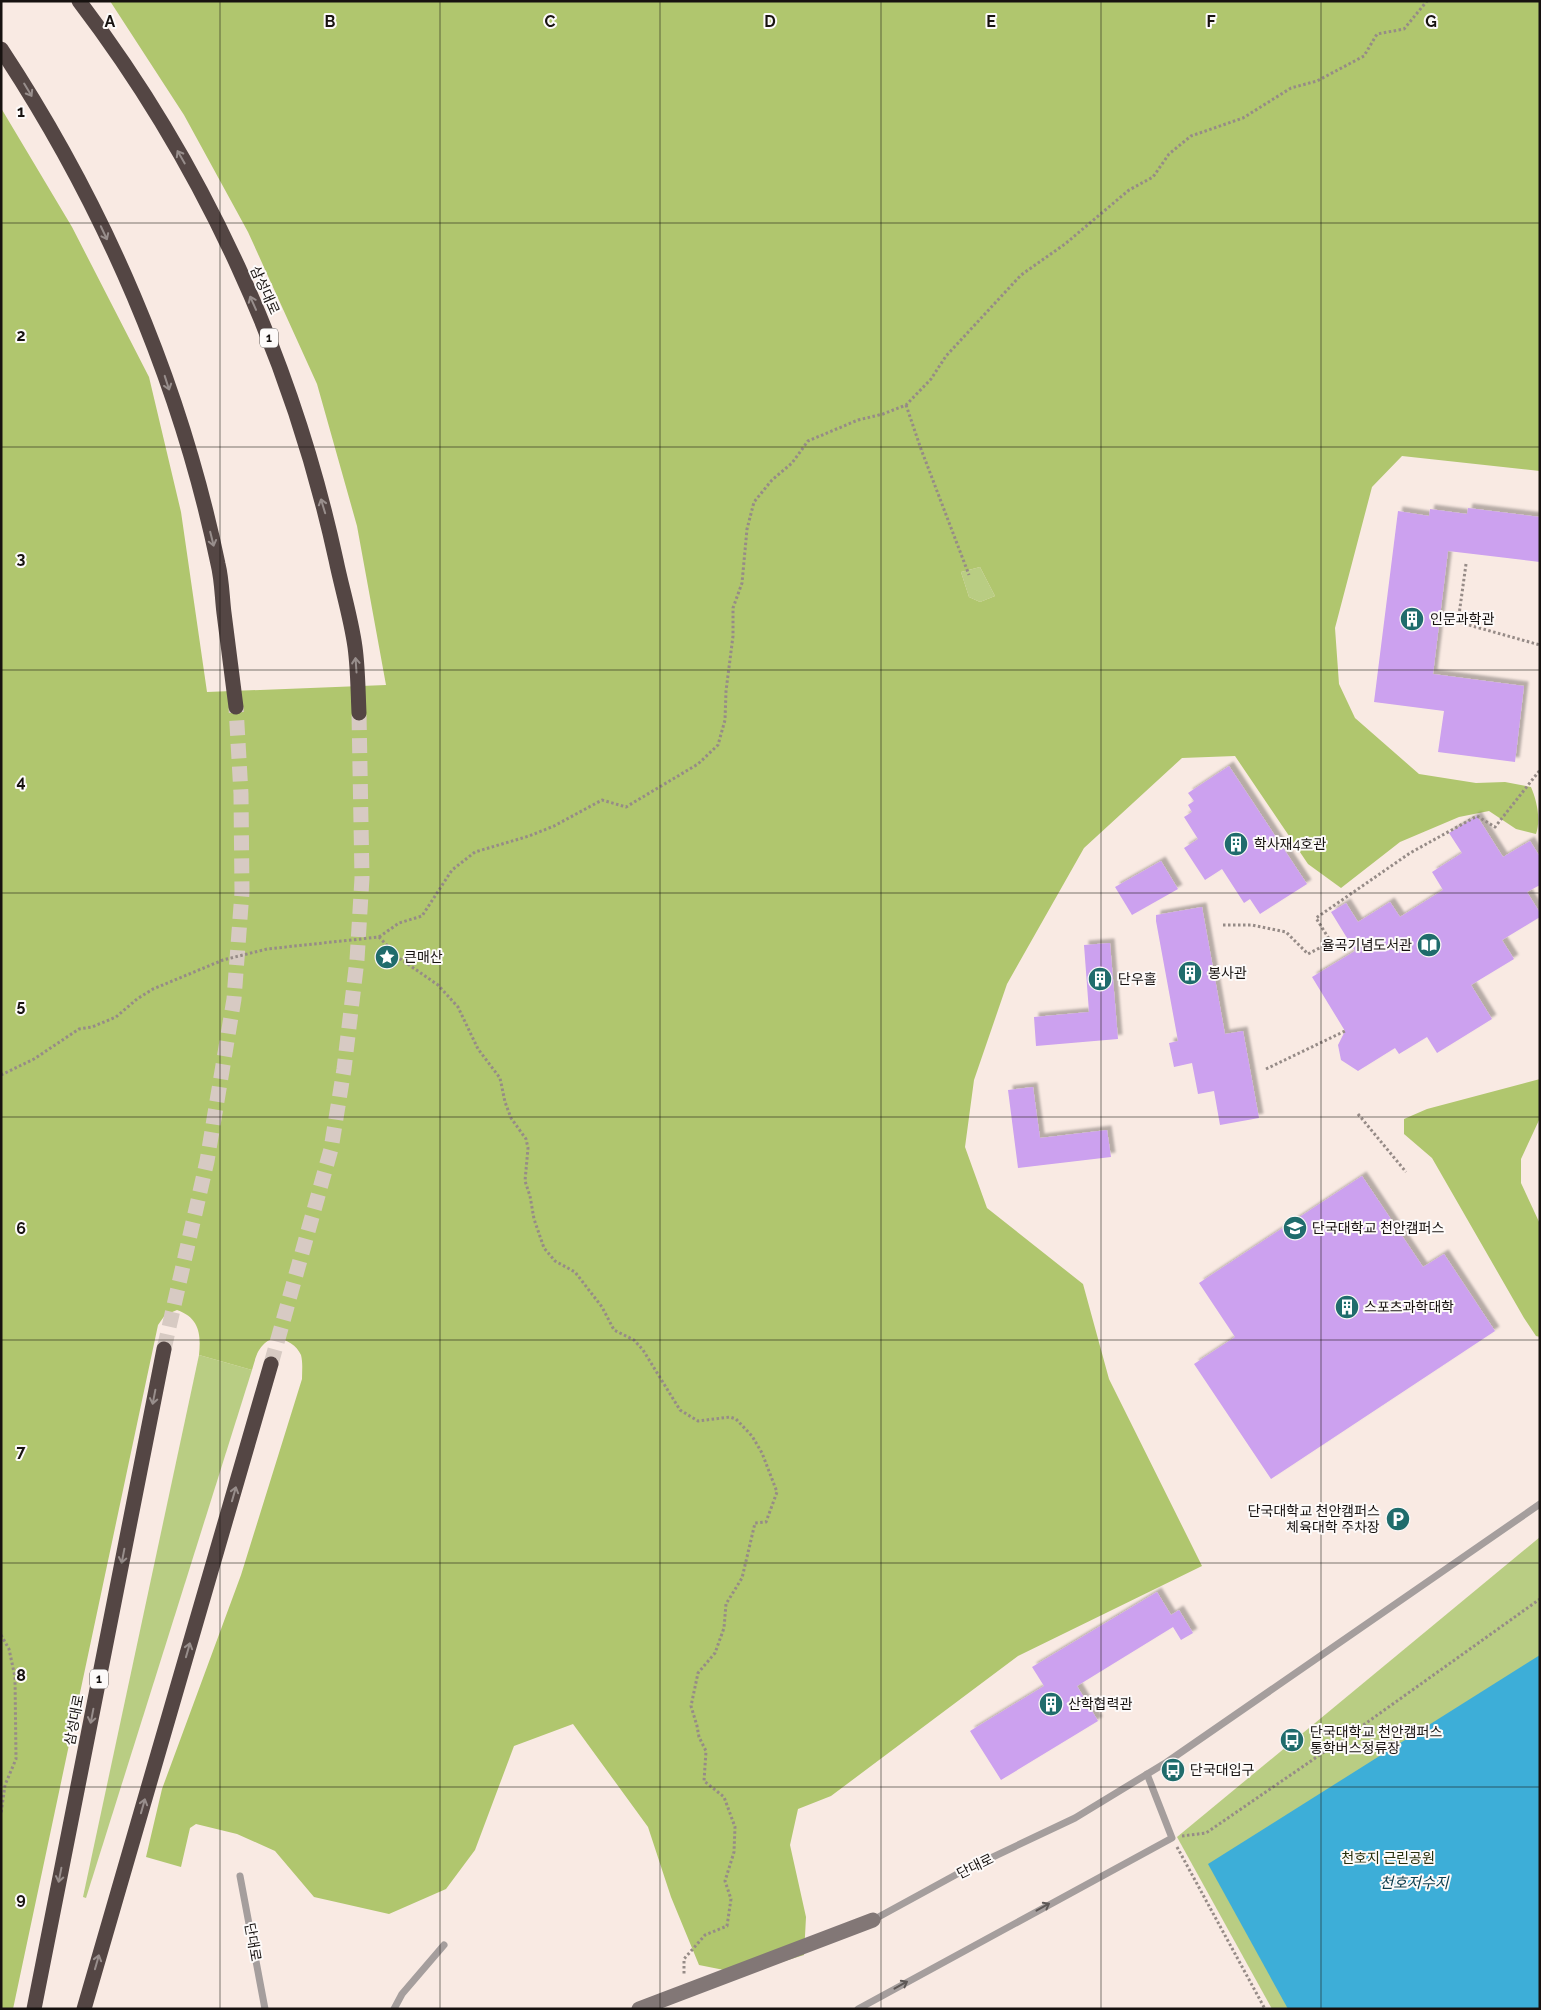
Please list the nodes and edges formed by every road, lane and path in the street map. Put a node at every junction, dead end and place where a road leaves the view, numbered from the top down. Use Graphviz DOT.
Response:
graph roads {
  1 [pos="79,1"];
  2 [pos="1427,1"];
  3 [pos="1,49"];
  4 [pos="906,405"];
  5 [pos="1466,564"];
  6 [pos="970,574"];
  7 [pos="1540,645"];
  8 [pos="236,706"];
  9 [pos="359,713"];
  10 [pos="1540,770"];
  11 [pos="1223,925"];
  12 [pos="378,938"];
  13 [pos="1345,1032"];
  14 [pos="1266,1069"];
  15 [pos="1,1075"];
  16 [pos="1358,1114"];
  17 [pos="1406,1172"];
  18 [pos="164,1349"];
  19 [pos="272,1364"];
  20 [pos="1540,1504"];
  21 [pos="1540,1599"];
  22 [pos="1,1635"];
  23 [pos="1147,1774"];
  24 [pos="1,1814"];
  25 [pos="1172,1838"];
  26 [pos="240,1876"];
  27 [pos="873,1920"];
  28 [pos="444,1945"];
  29 [pos="692,1988"];
  30 [pos="34,2009"];
  31 [pos="84,2009"];
  32 [pos="265,2009"];
  33 [pos="394,2009"];
  34 [pos="638,2009"];
  35 [pos="858,2009"];
  36 [pos="1265,2009"];
  9 -- 1 [label="highway, 삼성대로 / 1, one-way"];
  2 -- 4 [label="path"];
  3 -- 8 [label="highway, one-way"];
  4 -- 6 [label="path"];
  4 -- 12 [label="path"];
  5 -- 7 [label="path"];
  10 -- 11 [label="path"];
  12 -- 15 [label="path"];
  12 -- 29 [label="path"];
  13 -- 14 [label="path"];
  16 -- 17 [label="path"];
  18 -- 30 [label="highway, 삼성대로 / 1, one-way"];
  31 -- 19 [label="highway, one-way"];
  20 -- 23 [label="lane, 단대로"];
  21 -- 25 [label="path"];
  22 -- 24 [label="path"];
  23 -- 25 [label="lane"];
  23 -- 27 [label="lane, 단대로"];
  35 -- 25 [label="lane, one-way"];
  25 -- 36 [label="path"];
  26 -- 32 [label="lane, 단대로"];
  27 -- 29 [label="street, 단대로"];
  28 -- 33 [label="lane"];
  29 -- 34 [label="street, 단대로"];
}
